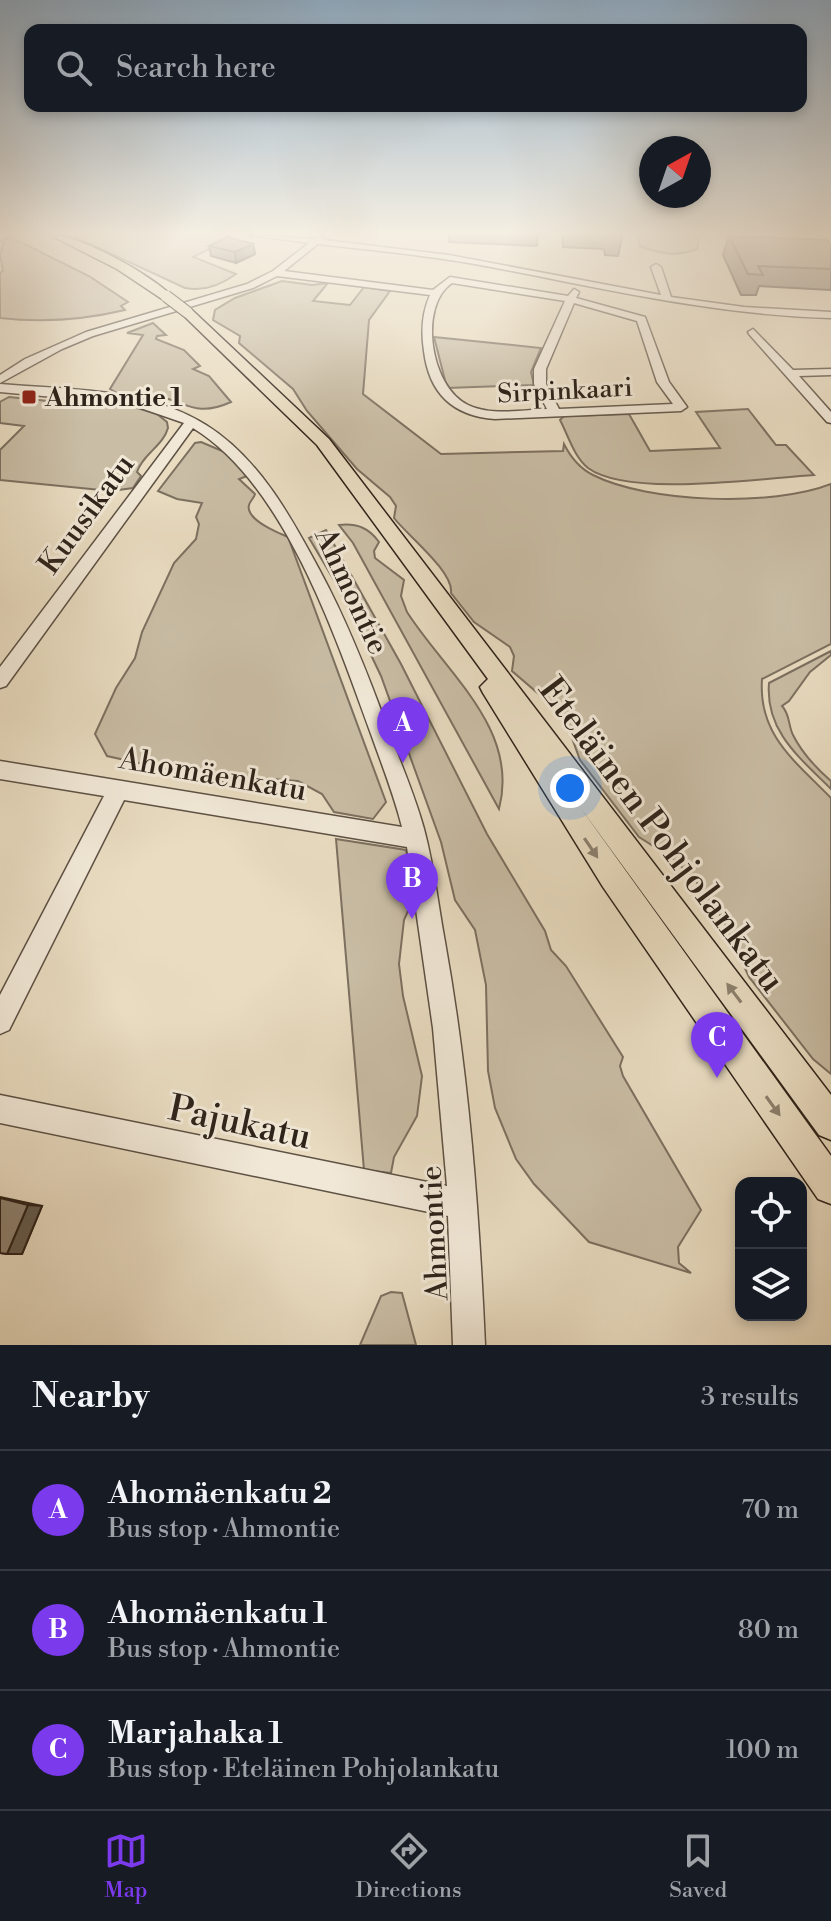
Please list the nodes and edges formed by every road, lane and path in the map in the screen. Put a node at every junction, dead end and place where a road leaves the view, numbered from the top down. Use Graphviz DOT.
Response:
graph roads {
  1 [pos="168,298"];
  2 [pos="215,298"];
  3 [pos="435,298"];
  4 [pos="562,298"];
  5 [pos="673,298"];
  6 [pos="570,299"];
  7 [pos="826,315"];
  8 [pos="831,325"];
  9 [pos="753,332"];
  10 [pos="831,372"];
  11 [pos="790,373"];
  12 [pos="0,380"];
  13 [pos="0,388"];
  14 [pos="554,411"];
  15 [pos="831,419"];
  16 [pos="193,422"];
  17 [pos="433,590"];
  18 [pos="0,681"];
  19 [pos="0,770"];
  20 [pos="119,788"];
  21 [pos="416,839"];
  22 [pos="0,1021"];
  23 [pos="0,1109"];
  24 [pos="831,1123"];
  25 [pos="831,1186"];
  26 [pos="464,1203"];
  27 [pos="469,1345"];
  1 -- 17 [label="main road, Eteläinen Pohjolankatu, bridge"];
  2 -- 12 [label="street"];
  3 -- 14 [label="street, Sirpinkaari"];
  4 -- 6 [label="street, Sirpinkaari"];
  5 -- 7 [label="street"];
  6 -- 14 [label="street"];
  6 -- 14 [label="street, Sirpinkaari"];
  7 -- 8 [label="street"];
  9 -- 11 [label="street"];
  10 -- 11 [label="street"];
  11 -- 15 [label="street"];
  13 -- 16 [label="street, Ahmontie"];
  16 -- 18 [label="street, Kuusikatu"];
  16 -- 21 [label="street, Ahmontie"];
  24 -- 17 [label="main road, Eteläinen Pohjolankatu, one-way"];
  17 -- 25 [label="main road, Eteläinen Pohjolankatu, one-way"];
  19 -- 20 [label="street, Ahomäenkatu"];
  20 -- 21 [label="street, Ahomäenkatu"];
  20 -- 22 [label="street"];
  21 -- 26 [label="street, Ahmontie"];
  23 -- 26 [label="street, Pajukatu"];
  26 -- 27 [label="street, Ahmontie"];
}
